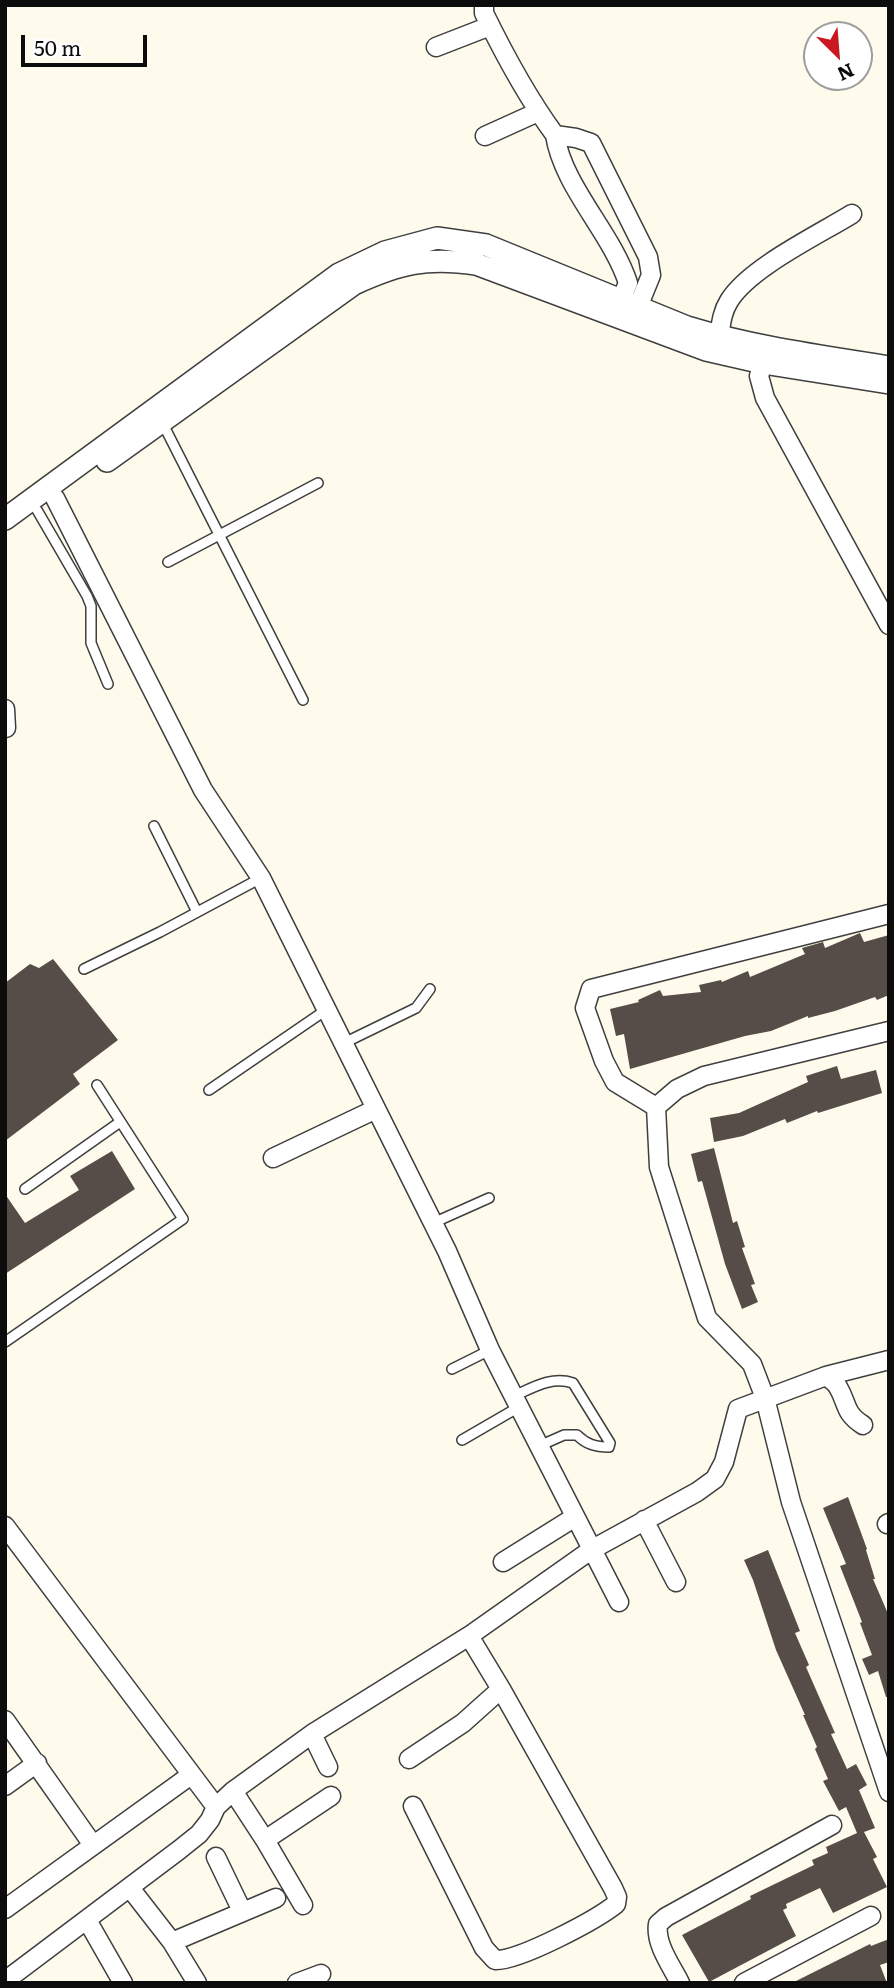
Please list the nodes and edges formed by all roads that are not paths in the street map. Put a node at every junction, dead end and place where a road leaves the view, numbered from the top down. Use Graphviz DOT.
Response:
graph roads {
  1 [pos="484,5"];
  2 [pos="491,26"];
  3 [pos="436,47"];
  4 [pos="538,112"];
  5 [pos="555,135"];
  6 [pos="485,136"];
  7 [pos="852,214"];
  8 [pos="641,244"];
  9 [pos="616,256"];
  10 [pos="630,303"];
  11 [pos="719,337"];
  12 [pos="766,355"];
  13 [pos="889,367"];
  14 [pos="889,383"];
  15 [pos="162,422"];
  16 [pos="318,483"];
  17 [pos="55,498"];
  18 [pos="37,510"];
  19 [pos="7,519"];
  20 [pos="219,534"];
  21 [pos="168,562"];
  22 [pos="889,625"];
  23 [pos="108,684"];
  24 [pos="303,700"];
  25 [pos="5,709"];
  26 [pos="6,728"];
  27 [pos="154,826"];
  28 [pos="261,878"];
  29 [pos="197,912"];
  30 [pos="889,914"];
  31 [pos="84,968"];
  32 [pos="430,989"];
  33 [pos="326,1010"];
  34 [pos="889,1031"];
  35 [pos="344,1043"];
  36 [pos="97,1085"];
  37 [pos="209,1090"];
  38 [pos="656,1107"];
  39 [pos="376,1109"];
  40 [pos="120,1122"];
  41 [pos="273,1158"];
  42 [pos="25,1189"];
  43 [pos="489,1198"];
  44 [pos="433,1223"];
  45 [pos="5,1342"];
  46 [pos="489,1350"];
  47 [pos="889,1360"];
  48 [pos="452,1368"];
  49 [pos="826,1376"];
  50 [pos="765,1398"];
  51 [pos="517,1401"];
  52 [pos="863,1424"];
  53 [pos="462,1440"];
  54 [pos="539,1446"];
  55 [pos="575,1517"];
  56 [pos="644,1520"];
  57 [pos="5,1526"];
  58 [pos="591,1550"];
  59 [pos="503,1562"];
  60 [pos="676,1583"];
  61 [pos="619,1602"];
  62 [pos="469,1636"];
  63 [pos="501,1689"];
  64 [pos="5,1720"];
  65 [pos="312,1734"];
  66 [pos="409,1759"];
  67 [pos="37,1763"];
  68 [pos="328,1767"];
  69 [pos="191,1775"];
  70 [pos="5,1786"];
  71 [pos="233,1791"];
  72 [pos="889,1793"];
  73 [pos="331,1796"];
  74 [pos="413,1805"];
  75 [pos="216,1807"];
  76 [pos="832,1825"];
  77 [pos="265,1840"];
  78 [pos="93,1845"];
  79 [pos="216,1857"];
  80 [pos="130,1888"];
  81 [pos="276,1898"];
  82 [pos="303,1905"];
  83 [pos="5,1909"];
  84 [pos="242,1911"];
  85 [pos="871,1916"];
  86 [pos="87,1920"];
  87 [pos="172,1942"];
  88 [pos="320,1974"];
  89 [pos="5,1981"];
  90 [pos="123,1983"];
  91 [pos="197,1983"];
  92 [pos="297,1983"];
  93 [pos="680,1983"];
  94 [pos="744,1983"];
  1 -- 2 [label="street"];
  2 -- 3 [label="street"];
  2 -- 4 [label="street"];
  4 -- 5 [label="street"];
  4 -- 6 [label="street"];
  5 -- 8 [label="street"];
  5 -- 9 [label="street"];
  7 -- 11 [label="street"];
  8 -- 9 [label="street"];
  8 -- 10 [label="street"];
  9 -- 10 [label="street"];
  10 -- 11 [label="street"];
  10 -- 19 [label="street"];
  11 -- 12 [label="street"];
  12 -- 13 [label="street"];
  12 -- 14 [label="street"];
  12 -- 15 [label="street"];
  12 -- 22 [label="street"];
  15 -- 17 [label="street"];
  15 -- 20 [label="lane"];
  16 -- 20 [label="lane"];
  17 -- 18 [label="street"];
  17 -- 28 [label="street"];
  18 -- 19 [label="street"];
  18 -- 23 [label="lane"];
  20 -- 21 [label="lane"];
  20 -- 24 [label="lane"];
  25 -- 26 [label="street"];
  27 -- 29 [label="lane"];
  28 -- 29 [label="lane"];
  28 -- 33 [label="street"];
  29 -- 31 [label="lane"];
  30 -- 38 [label="street"];
  32 -- 35 [label="lane"];
  33 -- 35 [label="street"];
  33 -- 37 [label="lane"];
  34 -- 38 [label="street"];
  35 -- 39 [label="street"];
  36 -- 40 [label="lane"];
  38 -- 50 [label="street"];
  39 -- 41 [label="street"];
  39 -- 44 [label="street"];
  40 -- 42 [label="lane"];
  40 -- 45 [label="lane"];
  43 -- 44 [label="lane"];
  44 -- 46 [label="street"];
  46 -- 48 [label="lane"];
  46 -- 51 [label="street"];
  47 -- 49 [label="street"];
  49 -- 50 [label="street"];
  49 -- 52 [label="street"];
  50 -- 56 [label="street"];
  50 -- 72 [label="street"];
  51 -- 53 [label="lane"];
  51 -- 54 [label="street"];
  51 -- 54 [label="lane"];
  54 -- 55 [label="street"];
  55 -- 58 [label="street"];
  55 -- 59 [label="street"];
  56 -- 58 [label="street"];
  56 -- 60 [label="street"];
  57 -- 69 [label="street"];
  58 -- 61 [label="street"];
  58 -- 62 [label="street"];
  62 -- 63 [label="street"];
  62 -- 65 [label="street"];
  63 -- 66 [label="street"];
  63 -- 74 [label="street"];
  64 -- 67 [label="street"];
  65 -- 68 [label="street"];
  65 -- 71 [label="street"];
  67 -- 70 [label="street"];
  67 -- 78 [label="street"];
  69 -- 75 [label="street"];
  69 -- 78 [label="street"];
  71 -- 75 [label="street"];
  71 -- 77 [label="street"];
  73 -- 77 [label="street"];
  75 -- 80 [label="street"];
  76 -- 93 [label="street"];
  77 -- 82 [label="street"];
  78 -- 83 [label="street"];
  79 -- 84 [label="street"];
  80 -- 86 [label="street"];
  80 -- 87 [label="street"];
  81 -- 84 [label="street"];
  84 -- 87 [label="street"];
  85 -- 94 [label="street"];
  86 -- 89 [label="street"];
  86 -- 90 [label="street"];
  87 -- 91 [label="street"];
  88 -- 92 [label="street"];
}
